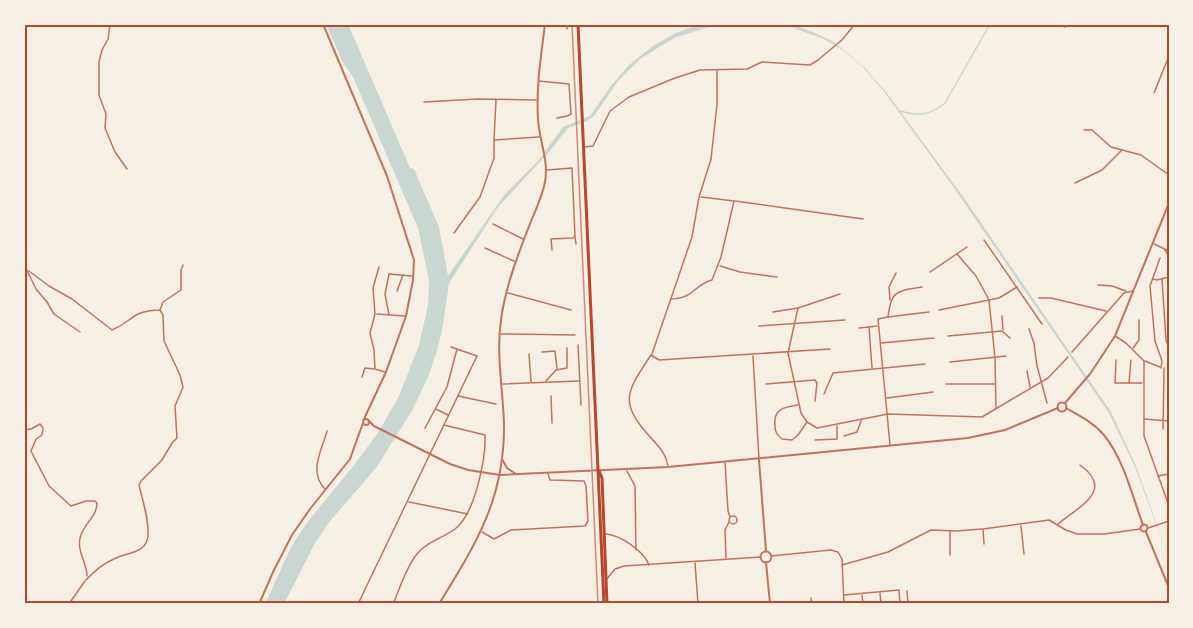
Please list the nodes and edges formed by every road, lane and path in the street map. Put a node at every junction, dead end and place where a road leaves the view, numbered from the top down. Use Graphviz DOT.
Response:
graph roads {
  1 [pos="110,24"];
  2 [pos="323,24"];
  3 [pos="544,24"];
  4 [pos="567,24"];
  5 [pos="578,24"];
  6 [pos="855,24"];
  7 [pos="1059,24"];
  8 [pos="1065,27"];
  9 [pos="567,29"];
  10 [pos="1169,56"];
  11 [pos="717,70"];
  12 [pos="538,81"];
  13 [pos="1154,93"];
  14 [pos="496,99"];
  15 [pos="537,100"];
  16 [pos="424,102"];
  17 [pos="557,118"];
  18 [pos="1084,130"];
  19 [pos="540,137"];
  20 [pos="494,140"];
  21 [pos="584,147"];
  22 [pos="1122,150"];
  23 [pos="127,169"];
  24 [pos="546,170"];
  25 [pos="1169,175"];
  26 [pos="1076,183"];
  27 [pos="699,197"];
  28 [pos="734,201"];
  29 [pos="1169,203"];
  30 [pos="1164,215"];
  31 [pos="1169,217"];
  32 [pos="863,219"];
  33 [pos="493,224"];
  34 [pos="454,233"];
  35 [pos="575,236"];
  36 [pos="524,239"];
  37 [pos="984,240"];
  38 [pos="1152,243"];
  39 [pos="576,244"];
  40 [pos="485,248"];
  41 [pos="967,248"];
  42 [pos="552,249"];
  43 [pos="1164,249"];
  44 [pos="1169,251"];
  45 [pos="957,254"];
  46 [pos="1169,257"];
  47 [pos="1160,258"];
  48 [pos="516,262"];
  49 [pos="24,264"];
  50 [pos="183,265"];
  51 [pos="719,266"];
  52 [pos="379,267"];
  53 [pos="29,271"];
  54 [pos="930,272"];
  55 [pos="896,273"];
  56 [pos="404,274"];
  57 [pos="413,276"];
  58 [pos="777,277"];
  59 [pos="1169,278"];
  60 [pos="1152,279"];
  61 [pos="1162,279"];
  62 [pos="1098,285"];
  63 [pos="922,287"];
  64 [pos="1017,287"];
  65 [pos="397,291"];
  66 [pos="1127,291"];
  67 [pos="1134,291"];
  68 [pos="507,293"];
  69 [pos="840,294"];
  70 [pos="1039,298"];
  71 [pos="670,299"];
  72 [pos="989,300"];
  73 [pos="890,301"];
  74 [pos="798,308"];
  75 [pos="160,310"];
  76 [pos="571,310"];
  77 [pos="939,310"];
  78 [pos="1107,311"];
  79 [pos="773,312"];
  80 [pos="929,312"];
  81 [pos="375,314"];
  82 [pos="389,315"];
  83 [pos="405,316"];
  84 [pos="1002,316"];
  85 [pos="888,317"];
  86 [pos="844,320"];
  87 [pos="1139,320"];
  88 [pos="795,324"];
  89 [pos="1042,324"];
  90 [pos="759,326"];
  91 [pos="878,326"];
  92 [pos="869,327"];
  93 [pos="859,328"];
  94 [pos="1029,329"];
  95 [pos="1002,331"];
  96 [pos="80,332"];
  97 [pos="993,332"];
  98 [pos="500,334"];
  99 [pos="575,335"];
  100 [pos="948,336"];
  101 [pos="1115,336"];
  102 [pos="934,338"];
  103 [pos="1010,338"];
  104 [pos="880,343"];
  105 [pos="578,345"];
  106 [pos="452,347"];
  107 [pos="567,348"];
  108 [pos="1132,348"];
  109 [pos="1169,348"];
  110 [pos="457,349"];
  111 [pos="830,349"];
  112 [pos="542,352"];
  113 [pos="1072,352"];
  114 [pos="788,353"];
  115 [pos="530,354"];
  116 [pos="651,355"];
  117 [pos="753,355"];
  118 [pos="1006,356"];
  119 [pos="995,357"];
  120 [pos="1068,357"];
  121 [pos="1116,360"];
  122 [pos="1131,360"];
  123 [pos="1144,361"];
  124 [pos="950,362"];
  125 [pos="925,364"];
  126 [pos="1163,368"];
  127 [pos="1169,368"];
  128 [pos="375,369"];
  129 [pos="883,369"];
  130 [pos="557,370"];
  131 [pos="873,370"];
  132 [pos="1027,371"];
  133 [pos="386,372"];
  134 [pos="362,377"];
  135 [pos="579,381"];
  136 [pos="546,382"];
  137 [pos="794,382"];
  138 [pos="1042,382"];
  139 [pos="531,383"];
  140 [pos="1143,383"];
  141 [pos="502,384"];
  142 [pos="766,384"];
  143 [pos="946,384"];
  144 [pos="995,384"];
  145 [pos="1129,384"];
  146 [pos="1030,389"];
  147 [pos="933,392"];
  148 [pos="824,394"];
  149 [pos="458,396"];
  150 [pos="551,396"];
  151 [pos="885,398"];
  152 [pos="815,401"];
  153 [pos="1047,403"];
  154 [pos="1065,403"];
  155 [pos="496,404"];
  156 [pos="580,405"];
  157 [pos="798,405"];
  158 [pos="1058,408"];
  159 [pos="1066,408"];
  160 [pos="436,409"];
  161 [pos="996,410"];
  162 [pos="888,414"];
  163 [pos="449,415"];
  164 [pos="1143,419"];
  165 [pos="861,420"];
  166 [pos="1163,420"];
  167 [pos="1169,421"];
  168 [pos="366,422"];
  169 [pos="807,422"];
  170 [pos="552,423"];
  171 [pos="444,425"];
  172 [pos="837,425"];
  173 [pos="425,428"];
  174 [pos="1163,429"];
  175 [pos="24,430"];
  176 [pos="327,431"];
  177 [pos="844,436"];
  178 [pos="815,440"];
  179 [pos="890,446"];
  180 [pos="430,455"];
  181 [pos="502,459"];
  182 [pos="759,460"];
  183 [pos="725,462"];
  184 [pos="1080,465"];
  185 [pos="668,467"];
  186 [pos="627,470"];
  187 [pos="599,471"];
  188 [pos="548,473"];
  189 [pos="480,474"];
  190 [pos="519,474"];
  191 [pos="1169,474"];
  192 [pos="500,475"];
  193 [pos="1158,476"];
  194 [pos="325,490"];
  195 [pos="408,501"];
  196 [pos="1169,506"];
  197 [pos="468,514"];
  198 [pos="730,517"];
  199 [pos="1169,521"];
  200 [pos="729,522"];
  201 [pos="1057,524"];
  202 [pos="1021,525"];
  203 [pos="1143,525"];
  204 [pos="1148,528"];
  205 [pos="983,529"];
  206 [pos="1140,529"];
  207 [pos="950,530"];
  208 [pos="603,531"];
  209 [pos="482,532"];
  210 [pos="1146,532"];
  211 [pos="984,544"];
  212 [pos="635,549"];
  213 [pos="766,551"];
  214 [pos="1024,554"];
  215 [pos="950,555"];
  216 [pos="771,556"];
  217 [pos="761,557"];
  218 [pos="726,559"];
  219 [pos="695,562"];
  220 [pos="766,562"];
  221 [pos="648,565"];
  222 [pos="842,565"];
  223 [pos="86,580"];
  224 [pos="606,580"];
  225 [pos="1169,588"];
  226 [pos="907,591"];
  227 [pos="880,592"];
  228 [pos="862,594"];
  229 [pos="843,595"];
  230 [pos="71,598"];
  231 [pos="811,598"];
  232 [pos="69,604"];
  233 [pos="74,604"];
  234 [pos="260,604"];
  235 [pos="358,604"];
  236 [pos="393,604"];
  237 [pos="439,604"];
  238 [pos="605,604"];
  239 [pos="698,604"];
  240 [pos="770,604"];
  241 [pos="812,604"];
  242 [pos="844,604"];
  243 [pos="862,604"];
  244 [pos="881,604"];
  245 [pos="900,604"];
  246 [pos="908,604"];
  1 -- 23 [label="street"];
  2 -- 57 [label="street"];
  3 -- 12 [label="street"];
  4 -- 9 [label="street"];
  5 -- 21 [label="main road"];
  6 -- 11 [label="street"];
  7 -- 8 [label="street"];
  10 -- 13 [label="street"];
  11 -- 21 [label="street"];
  11 -- 27 [label="street"];
  12 -- 15 [label="street"];
  12 -- 17 [label="street"];
  14 -- 15 [label="street"];
  14 -- 16 [label="street"];
  14 -- 20 [label="street"];
  15 -- 19 [label="street"];
  18 -- 22 [label="street"];
  19 -- 20 [label="street"];
  19 -- 24 [label="street"];
  20 -- 34 [label="street"];
  21 -- 187 [label="main road"];
  22 -- 25 [label="street"];
  22 -- 26 [label="street"];
  24 -- 35 [label="street"];
  24 -- 36 [label="street"];
  27 -- 28 [label="street"];
  27 -- 71 [label="street"];
  28 -- 32 [label="street"];
  28 -- 51 [label="street"];
  29 -- 30 [label="street"];
  30 -- 31 [label="street"];
  30 -- 38 [label="street"];
  33 -- 36 [label="street"];
  35 -- 39 [label="street"];
  35 -- 42 [label="street"];
  36 -- 48 [label="street"];
  37 -- 64 [label="street"];
  38 -- 43 [label="street"];
  38 -- 67 [label="street"];
  40 -- 48 [label="street"];
  41 -- 45 [label="street"];
  43 -- 44 [label="street"];
  43 -- 46 [label="street"];
  45 -- 54 [label="street"];
  45 -- 72 [label="street"];
  47 -- 60 [label="street"];
  48 -- 68 [label="street"];
  49 -- 53 [label="street"];
  50 -- 75 [label="street"];
  51 -- 58 [label="street"];
  51 -- 71 [label="street"];
  52 -- 81 [label="street"];
  53 -- 75 [label="street"];
  53 -- 96 [label="street"];
  55 -- 73 [label="street"];
  56 -- 57 [label="street"];
  56 -- 65 [label="street"];
  56 -- 82 [label="street"];
  57 -- 83 [label="street"];
  59 -- 61 [label="street"];
  60 -- 61 [label="street"];
  60 -- 126 [label="street"];
  61 -- 109 [label="street"];
  62 -- 66 [label="street"];
  63 -- 73 [label="street"];
  64 -- 72 [label="street"];
  64 -- 89 [label="street"];
  66 -- 67 [label="street"];
  66 -- 78 [label="street"];
  67 -- 101 [label="street"];
  68 -- 76 [label="street"];
  68 -- 98 [label="street"];
  69 -- 74 [label="street"];
  70 -- 78 [label="street"];
  71 -- 116 [label="street"];
  72 -- 77 [label="street"];
  72 -- 97 [label="street"];
  73 -- 85 [label="street"];
  74 -- 79 [label="street"];
  74 -- 88 [label="street"];
  75 -- 223 [label="street"];
  78 -- 113 [label="street"];
  80 -- 85 [label="street"];
  81 -- 82 [label="street"];
  81 -- 128 [label="street"];
  82 -- 83 [label="street"];
  83 -- 133 [label="street"];
  84 -- 95 [label="street"];
  85 -- 91 [label="street"];
  86 -- 88 [label="street"];
  87 -- 108 [label="street"];
  88 -- 90 [label="street"];
  88 -- 114 [label="street"];
  91 -- 92 [label="street"];
  91 -- 104 [label="street"];
  92 -- 93 [label="street"];
  92 -- 131 [label="street"];
  94 -- 138 [label="street"];
  95 -- 97 [label="street"];
  95 -- 103 [label="street"];
  97 -- 100 [label="street"];
  97 -- 119 [label="street"];
  98 -- 99 [label="street"];
  98 -- 141 [label="street"];
  101 -- 108 [label="street"];
  101 -- 154 [label="street"];
  102 -- 104 [label="street"];
  104 -- 129 [label="street"];
  105 -- 135 [label="street"];
  106 -- 110 [label="street"];
  107 -- 130 [label="street"];
  108 -- 123 [label="street"];
  110 -- 149 [label="street"];
  110 -- 160 [label="street"];
  111 -- 114 [label="street"];
  112 -- 130 [label="street"];
  114 -- 117 [label="street"];
  114 -- 137 [label="street"];
  115 -- 139 [label="street"];
  116 -- 117 [label="street"];
  116 -- 185 [label="street"];
  117 -- 182 [label="street"];
  118 -- 119 [label="street"];
  119 -- 124 [label="street"];
  119 -- 144 [label="street"];
  120 -- 138 [label="street"];
  121 -- 145 [label="street"];
  122 -- 145 [label="street"];
  123 -- 126 [label="street"];
  123 -- 140 [label="street"];
  125 -- 129 [label="street"];
  126 -- 127 [label="street"];
  126 -- 166 [label="street"];
  128 -- 133 [label="street"];
  128 -- 134 [label="street"];
  129 -- 131 [label="street"];
  129 -- 151 [label="street"];
  130 -- 136 [label="street"];
  131 -- 148 [label="street"];
  132 -- 146 [label="street"];
  133 -- 168 [label="street"];
  135 -- 136 [label="street"];
  135 -- 156 [label="street"];
  136 -- 139 [label="street"];
  137 -- 142 [label="street"];
  137 -- 152 [label="street"];
  137 -- 157 [label="street"];
  138 -- 146 [label="street"];
  138 -- 153 [label="street"];
  139 -- 141 [label="street"];
  140 -- 145 [label="street"];
  140 -- 164 [label="street"];
  141 -- 181 [label="street"];
  143 -- 144 [label="street"];
  144 -- 161 [label="street"];
  146 -- 161 [label="street"];
  147 -- 151 [label="street"];
  149 -- 155 [label="street"];
  149 -- 163 [label="street"];
  150 -- 170 [label="street"];
  151 -- 162 [label="street"];
  154 -- 158 [label="street"];
  154 -- 159 [label="street"];
  157 -- 169 [label="street"];
  157 -- 169 [label="street"];
  158 -- 159 [label="street"];
  158 -- 179 [label="street"];
  159 -- 203 [label="street"];
  160 -- 163 [label="street"];
  160 -- 173 [label="street"];
  161 -- 162 [label="street"];
  162 -- 165 [label="street"];
  162 -- 179 [label="street"];
  163 -- 171 [label="street"];
  164 -- 166 [label="street"];
  164 -- 193 [label="street"];
  165 -- 172 [label="street"];
  165 -- 177 [label="street"];
  166 -- 167 [label="street"];
  166 -- 174 [label="street"];
  168 -- 180 [label="street"];
  168 -- 194 [label="street"];
  169 -- 172 [label="street"];
  171 -- 180 [label="street"];
  171 -- 189 [label="street"];
  172 -- 178 [label="street"];
  175 -- 223 [label="street"];
  176 -- 194 [label="street"];
  179 -- 182 [label="street"];
  180 -- 189 [label="street"];
  180 -- 195 [label="street"];
  181 -- 190 [label="street"];
  181 -- 192 [label="street"];
  182 -- 183 [label="street"];
  182 -- 213 [label="street"];
  183 -- 185 [label="street"];
  183 -- 198 [label="street"];
  184 -- 201 [label="street"];
  185 -- 186 [label="street"];
  186 -- 187 [label="street"];
  186 -- 212 [label="street"];
  187 -- 188 [label="street"];
  187 -- 208 [label="main road"];
  187 -- 238 [label="main road"];
  188 -- 190 [label="street"];
  188 -- 209 [label="street"];
  189 -- 192 [label="street"];
  189 -- 197 [label="street"];
  190 -- 192 [label="street"];
  191 -- 193 [label="street"];
  192 -- 209 [label="street"];
  193 -- 196 [label="street"];
  194 -- 234 [label="street"];
  195 -- 197 [label="street"];
  195 -- 235 [label="street"];
  197 -- 236 [label="street"];
  198 -- 200 [label="street"];
  198 -- 200 [label="street"];
  199 -- 204 [label="street"];
  200 -- 218 [label="street"];
  201 -- 202 [label="street"];
  201 -- 206 [label="street"];
  202 -- 205 [label="street"];
  202 -- 214 [label="street"];
  203 -- 204 [label="street"];
  203 -- 206 [label="street"];
  204 -- 210 [label="street"];
  205 -- 207 [label="street"];
  205 -- 211 [label="street"];
  206 -- 210 [label="street"];
  207 -- 215 [label="street"];
  207 -- 222 [label="street"];
  208 -- 212 [label="street"];
  208 -- 224 [label="main road"];
  209 -- 237 [label="street"];
  210 -- 225 [label="street"];
  212 -- 221 [label="street"];
  213 -- 216 [label="street"];
  213 -- 217 [label="street"];
  216 -- 220 [label="street"];
  216 -- 222 [label="street"];
  217 -- 218 [label="street"];
  217 -- 220 [label="street"];
  218 -- 219 [label="street"];
  219 -- 221 [label="street"];
  219 -- 239 [label="street"];
  220 -- 240 [label="street"];
  221 -- 224 [label="street"];
  222 -- 229 [label="street"];
  223 -- 230 [label="street"];
  224 -- 238 [label="main road"];
  226 -- 246 [label="street"];
  227 -- 228 [label="street"];
  227 -- 244 [label="street"];
  227 -- 245 [label="street"];
  228 -- 229 [label="street"];
  228 -- 243 [label="street"];
  229 -- 242 [label="street"];
  230 -- 232 [label="street"];
  230 -- 233 [label="street"];
  231 -- 241 [label="street"];
}
